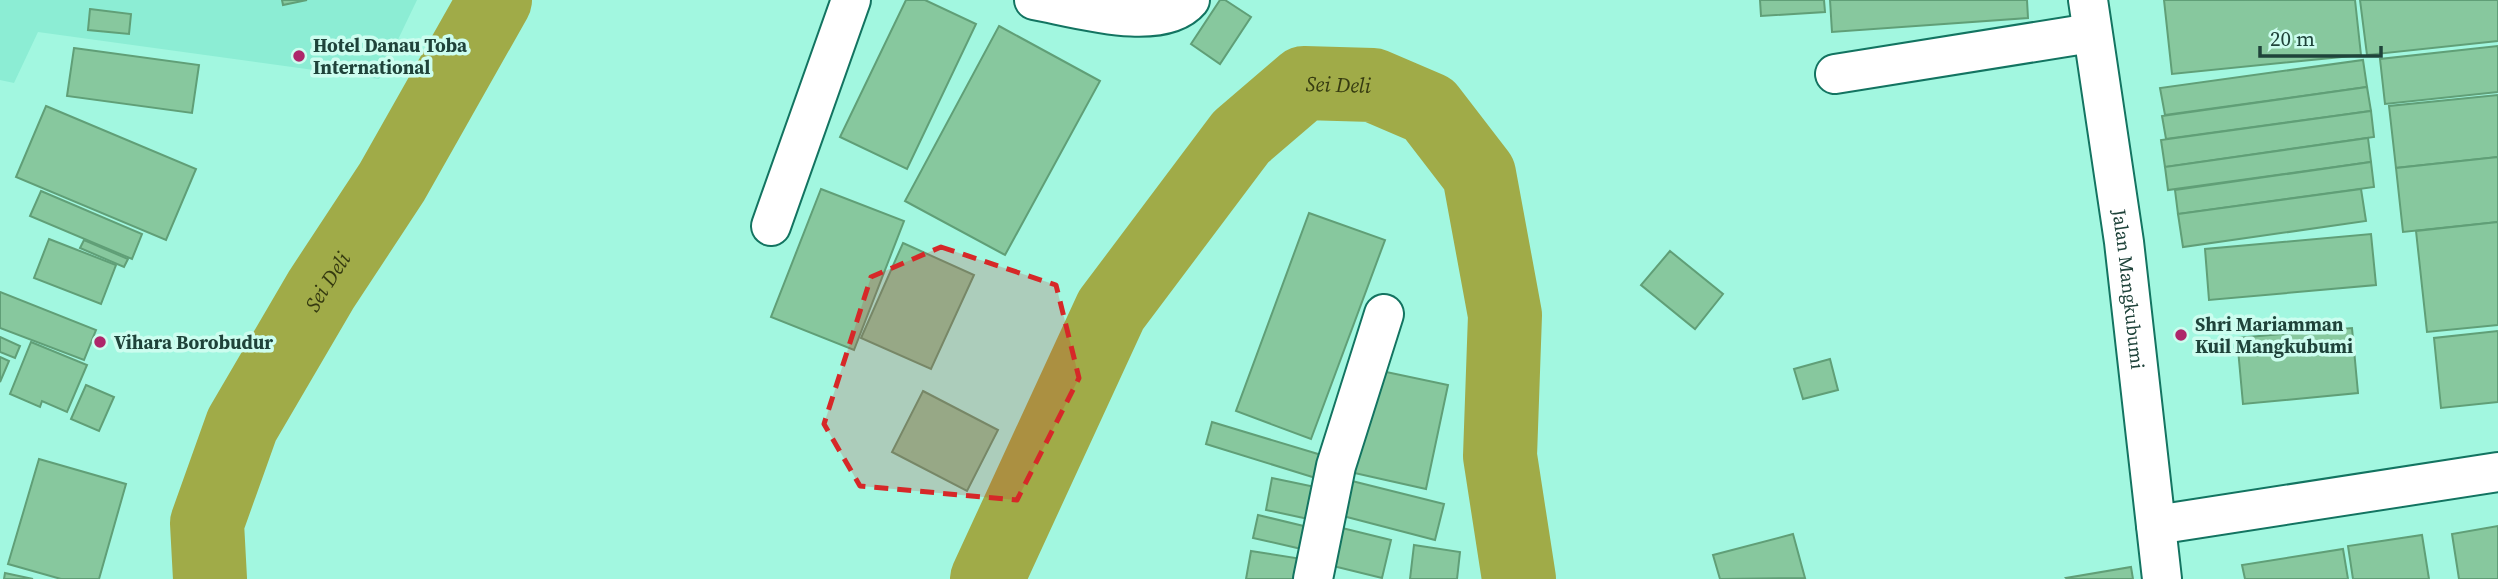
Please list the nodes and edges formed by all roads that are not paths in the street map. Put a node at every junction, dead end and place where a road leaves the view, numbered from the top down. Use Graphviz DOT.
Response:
graph roads {
  1 [pos="851,0"];
  2 [pos="1034,0"];
  3 [pos="1190,0"];
  4 [pos="2089,17"];
  5 [pos="1835,74"];
  6 [pos="771,226"];
  7 [pos="1384,314"];
  8 [pos="2498,472"];
  9 [pos="2156,525"];
  10 [pos="1313,579"];
  11 [pos="2162,579"];
  1 -- 6 [label="street"];
  2 -- 3 [label="street"];
  4 -- 5 [label="street"];
  4 -- 9 [label="street, Jalan Mangkubumi"];
  7 -- 10 [label="street"];
  8 -- 9 [label="street"];
  9 -- 11 [label="street, Jalan Mangkubumi"];
}
